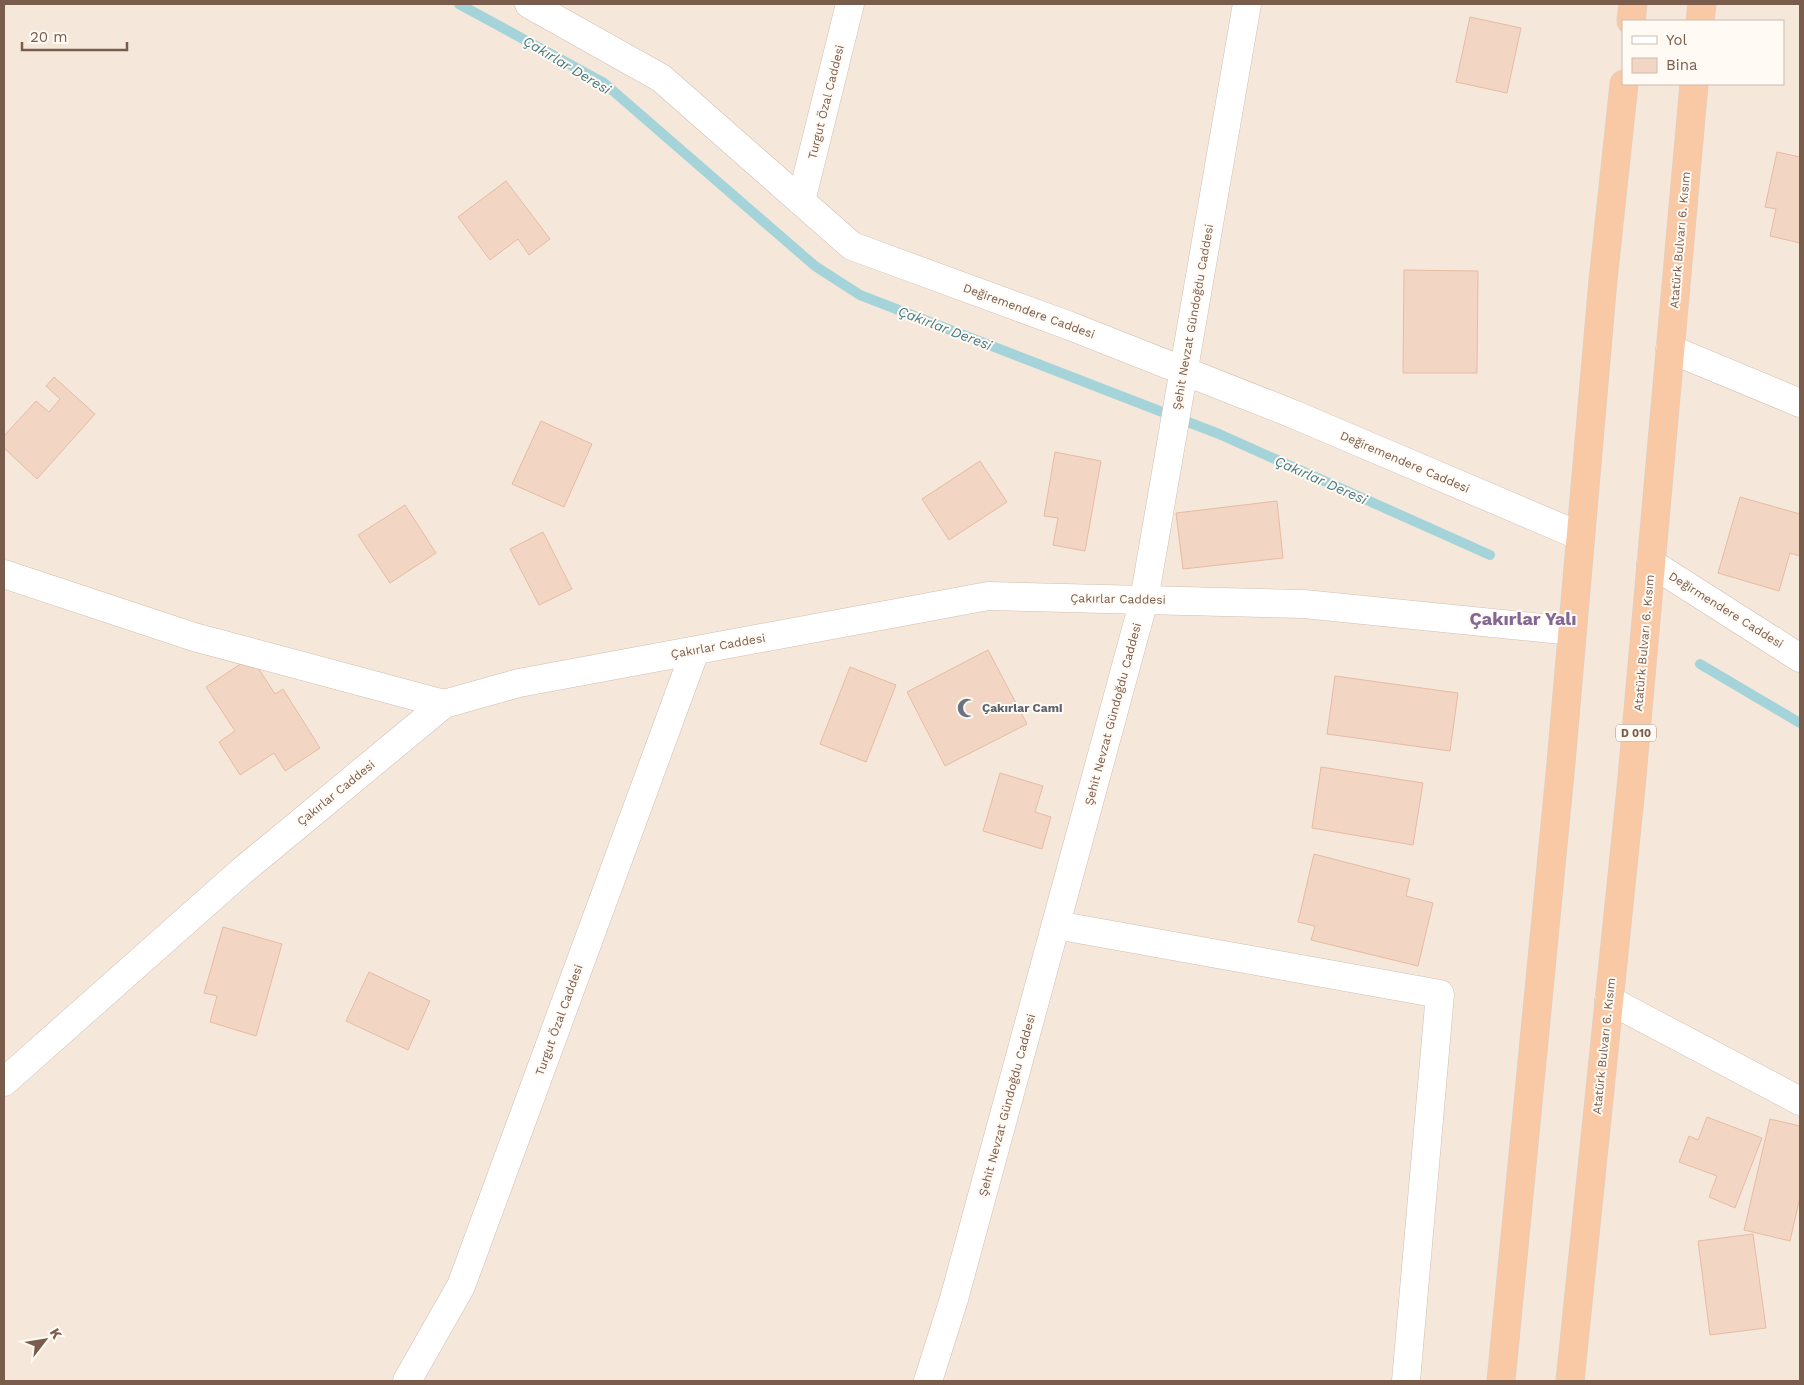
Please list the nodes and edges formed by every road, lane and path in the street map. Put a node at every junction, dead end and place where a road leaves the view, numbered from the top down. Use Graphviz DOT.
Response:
graph roads {
  1 [pos="529,4"];
  2 [pos="850,4"];
  3 [pos="1247,4"];
  4 [pos="1633,4"];
  5 [pos="1702,4"];
  6 [pos="1631,20"];
  7 [pos="1700,20"];
  8 [pos="1624,85"];
  9 [pos="1694,85"];
  10 [pos="802,201"];
  11 [pos="1670,350"];
  12 [pos="1182,382"];
  13 [pos="1800,403"];
  14 [pos="1580,536"];
  15 [pos="1651,563"];
  16 [pos="4,574"];
  17 [pos="1144,600"];
  18 [pos="1572,631"];
  19 [pos="695,650"];
  20 [pos="1800,658"];
  21 [pos="444,704"];
  22 [pos="1056,925"];
  23 [pos="1609,1000"];
  24 [pos="4,1082"];
  25 [pos="1800,1100"];
  26 [pos="407,1381"];
  27 [pos="928,1381"];
  28 [pos="1406,1381"];
  29 [pos="1501,1381"];
  30 [pos="1570,1381"];
  1 -- 10 [label="street, Değiremendere Caddesi"];
  2 -- 10 [label="street, Turgut Özal Caddesi"];
  3 -- 12 [label="street, Şehit Nevzat Gündoğdu Caddesi"];
  4 -- 6 [label="highway"];
  5 -- 7 [label="highway"];
  8 -- 14 [label="highway"];
  9 -- 11 [label="highway, Atatürk Bulvarı 6. Kısım / D 010"];
  10 -- 12 [label="street, Değiremendere Caddesi"];
  11 -- 13 [label="street"];
  11 -- 15 [label="highway, Atatürk Bulvarı 6. Kısım / D 010"];
  12 -- 14 [label="street, Değiremendere Caddesi"];
  12 -- 17 [label="street, Şehit Nevzat Gündoğdu Caddesi"];
  14 -- 18 [label="highway"];
  15 -- 20 [label="street, Değirmendere Caddesi"];
  15 -- 23 [label="highway, Atatürk Bulvarı 6. Kısım / D 010"];
  16 -- 21 [label="street"];
  17 -- 18 [label="street, Çakırlar Caddesi"];
  17 -- 19 [label="street, Çakırlar Caddesi"];
  17 -- 22 [label="street, Şehit Nevzat Gündoğdu Caddesi"];
  18 -- 29 [label="highway"];
  19 -- 21 [label="street, Çakırlar Caddesi"];
  19 -- 26 [label="street, Turgut Özal Caddesi"];
  21 -- 24 [label="street, Çakırlar Caddesi"];
  22 -- 27 [label="street, Şehit Nevzat Gündoğdu Caddesi"];
  22 -- 28 [label="street"];
  23 -- 25 [label="street"];
  23 -- 30 [label="highway, Atatürk Bulvarı 6. Kısım / D 010"];
}
